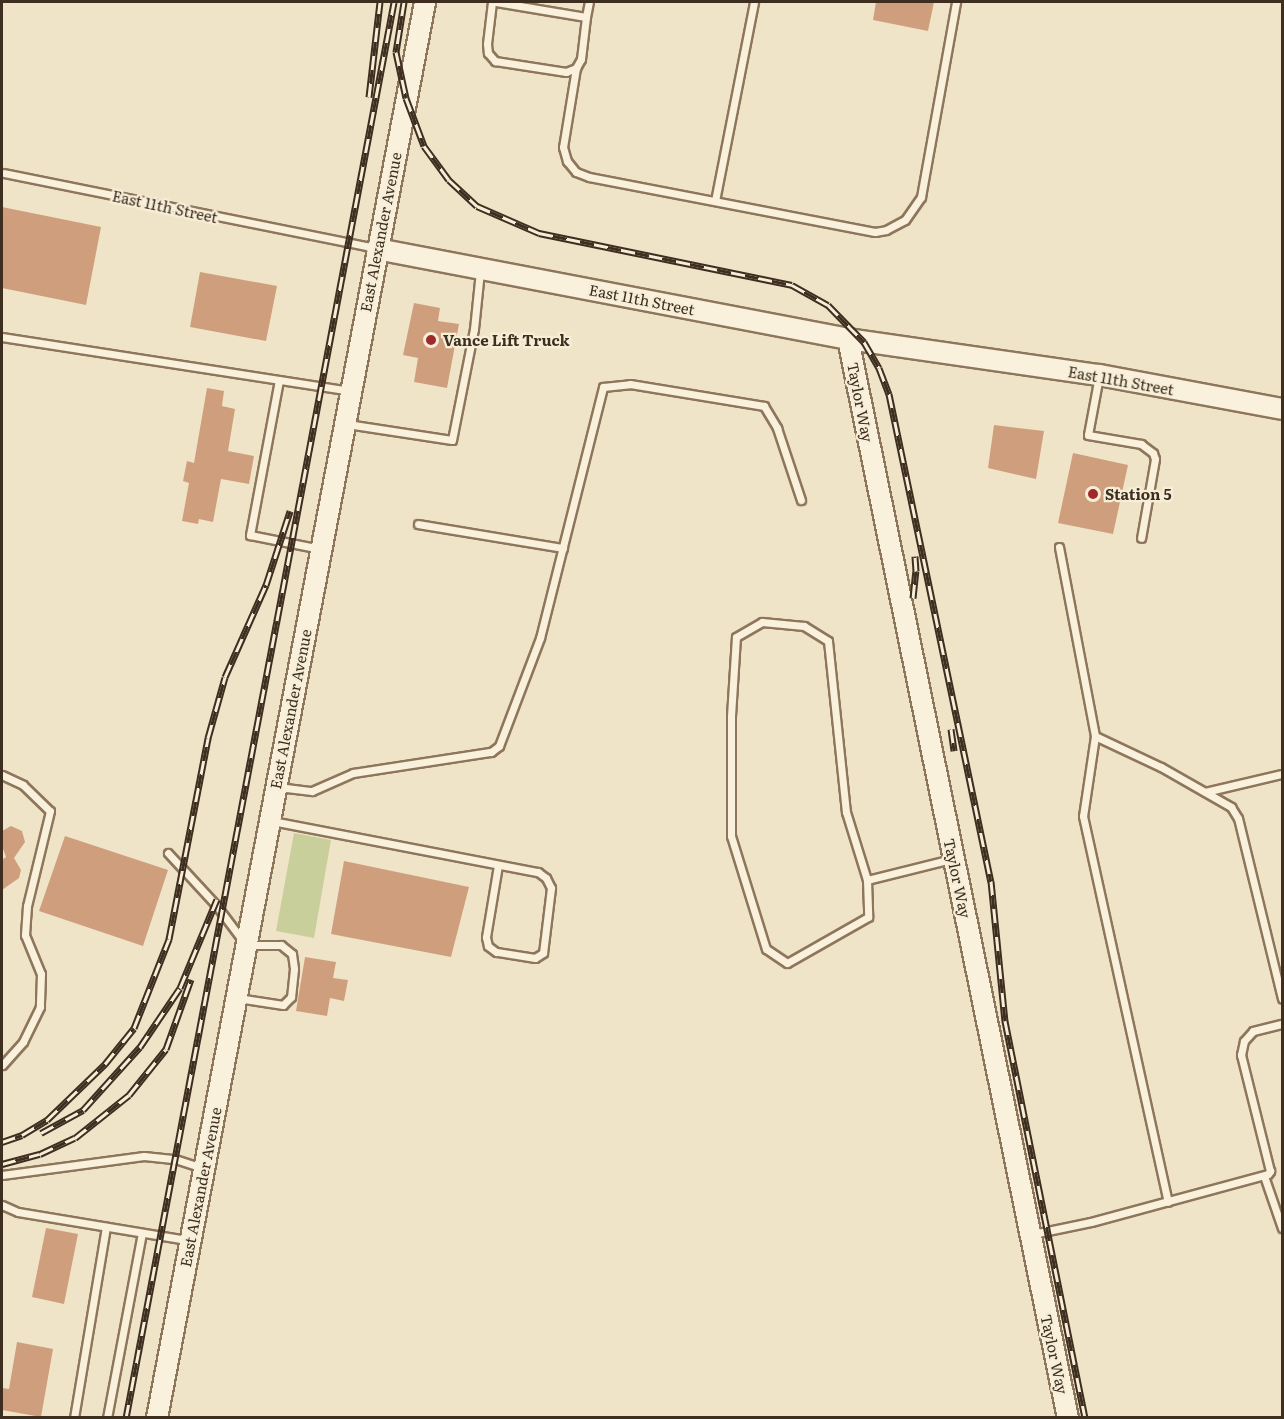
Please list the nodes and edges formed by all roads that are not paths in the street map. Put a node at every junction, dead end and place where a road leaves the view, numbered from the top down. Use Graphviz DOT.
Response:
graph roads {
  1 [pos="425,2"];
  2 [pos="494,2"];
  3 [pos="589,2"];
  4 [pos="754,2"];
  5 [pos="956,2"];
  6 [pos="586,17"];
  7 [pos="576,68"];
  8 [pos="4,173"];
  9 [pos="715,201"];
  10 [pos="377,249"];
  11 [pos="480,268"];
  12 [pos="2,337"];
  13 [pos="848,339"];
  14 [pos="1099,375"];
  15 [pos="279,380"];
  16 [pos="350,391"];
  17 [pos="1282,410"];
  18 [pos="345,423"];
  19 [pos="801,500"];
  20 [pos="418,524"];
  21 [pos="1141,538"];
  22 [pos="1059,547"];
  23 [pos="563,548"];
  24 [pos="321,549"];
  25 [pos="1095,736"];
  26 [pos="1282,774"];
  27 [pos="2,775"];
  28 [pos="275,787"];
  29 [pos="1205,792"];
  30 [pos="269,820"];
  31 [pos="168,853"];
  32 [pos="953,858"];
  33 [pos="498,865"];
  34 [pos="867,880"];
  35 [pos="246,945"];
  36 [pos="236,998"];
  37 [pos="1282,999"];
  38 [pos="1282,1024"];
  39 [pos="2,1065"];
  40 [pos="204,1168"];
  41 [pos="2,1175"];
  42 [pos="1264,1176"];
  43 [pos="1168,1202"];
  44 [pos="2,1205"];
  45 [pos="106,1227"];
  46 [pos="1282,1228"];
  47 [pos="142,1233"];
  48 [pos="1031,1234"];
  49 [pos="190,1241"];
  50 [pos="74,1418"];
  51 [pos="107,1418"];
  52 [pos="157,1418"];
  53 [pos="1068,1418"];
  1 -- 10 [label="street, East Alexander Avenue"];
  2 -- 6 [label="lane"];
  2 -- 7 [label="lane"];
  3 -- 6 [label="lane"];
  4 -- 9 [label="lane"];
  5 -- 9 [label="lane"];
  6 -- 7 [label="lane"];
  7 -- 9 [label="lane"];
  8 -- 10 [label="lane, East 11th Street"];
  10 -- 11 [label="street, East 11th Street"];
  10 -- 16 [label="street, East Alexander Avenue"];
  11 -- 13 [label="street, East 11th Street"];
  11 -- 18 [label="lane"];
  12 -- 15 [label="lane"];
  13 -- 14 [label="street, East 11th Street"];
  13 -- 32 [label="street, Taylor Way"];
  14 -- 17 [label="street, East 11th Street"];
  14 -- 21 [label="lane"];
  15 -- 16 [label="lane"];
  15 -- 24 [label="lane"];
  16 -- 18 [label="street, East Alexander Avenue"];
  18 -- 24 [label="street, East Alexander Avenue"];
  19 -- 23 [label="lane"];
  20 -- 23 [label="lane"];
  22 -- 25 [label="lane"];
  23 -- 28 [label="lane"];
  24 -- 28 [label="street, East Alexander Avenue"];
  25 -- 29 [label="lane"];
  25 -- 43 [label="lane"];
  26 -- 29 [label="lane"];
  27 -- 39 [label="lane"];
  28 -- 30 [label="street, East Alexander Avenue"];
  29 -- 37 [label="lane"];
  30 -- 33 [label="lane"];
  30 -- 35 [label="street, East Alexander Avenue"];
  31 -- 35 [label="lane"];
  32 -- 34 [label="lane"];
  32 -- 48 [label="street, Taylor Way"];
  33 -- 33 [label="lane"];
  34 -- 34 [label="lane"];
  35 -- 36 [label="street, East Alexander Avenue"];
  35 -- 36 [label="lane"];
  36 -- 40 [label="street, East Alexander Avenue"];
  38 -- 42 [label="lane"];
  40 -- 41 [label="lane"];
  40 -- 49 [label="street, East Alexander Avenue"];
  42 -- 43 [label="lane"];
  42 -- 46 [label="lane"];
  43 -- 48 [label="lane"];
  44 -- 45 [label="lane"];
  45 -- 47 [label="lane"];
  45 -- 50 [label="lane"];
  47 -- 49 [label="lane"];
  47 -- 51 [label="lane"];
  48 -- 53 [label="street, Taylor Way"];
  49 -- 52 [label="street, East Alexander Avenue"];
}
